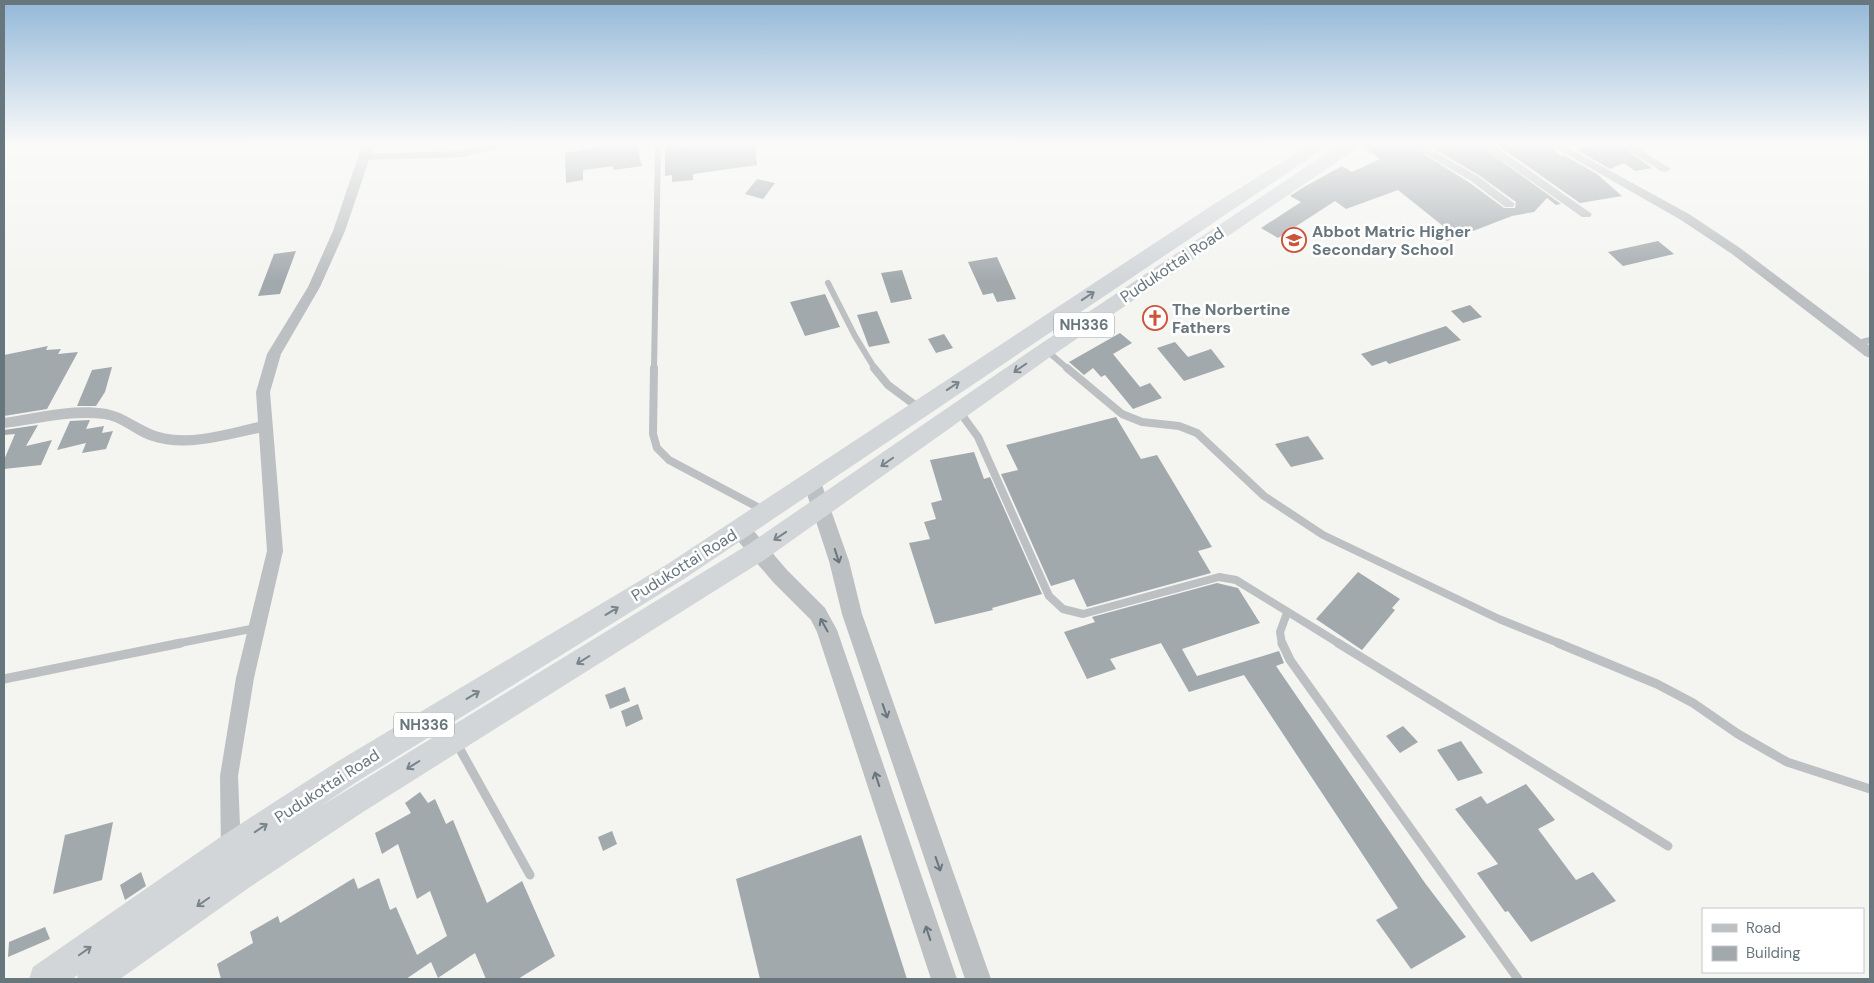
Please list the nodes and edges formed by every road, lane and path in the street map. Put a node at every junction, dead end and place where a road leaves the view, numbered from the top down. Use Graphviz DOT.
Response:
graph roads {
  1 [pos="353,191"];
  2 [pos="657,191"];
  3 [pos="1248,191"];
  4 [pos="1281,191"];
  5 [pos="1492,191"];
  6 [pos="1553,191"];
  7 [pos="1638,191"];
  8 [pos="1510,204"];
  9 [pos="1218,210"];
  10 [pos="1586,214"];
  11 [pos="1238,220"];
  12 [pos="828,283"];
  13 [pos="1864,341"];
  14 [pos="1046,350"];
  15 [pos="1870,353"];
  16 [pos="920,408"];
  17 [pos="958,411"];
  18 [pos="4,423"];
  19 [pos="267,426"];
  20 [pos="812,482"];
  21 [pos="821,510"];
  22 [pos="767,512"];
  23 [pos="740,529"];
  24 [pos="758,551"];
  25 [pos="1287,613"];
  26 [pos="256,628"];
  27 [pos="4,678"];
  28 [pos="454,740"];
  29 [pos="1870,789"];
  30 [pos="1668,846"];
  31 [pos="234,863"];
  32 [pos="530,875"];
  33 [pos="45,979"];
  34 [pos="93,979"];
  35 [pos="944,979"];
  36 [pos="978,979"];
  37 [pos="1518,979"];
  1 -- 19 [label="street"];
  2 -- 22 [label="lane"];
  3 -- 9 [label="highway, Pudukottai Road / NH336"];
  4 -- 11 [label="highway, Pudukottai Road / NH336"];
  5 -- 8 [label="street"];
  6 -- 10 [label="street"];
  7 -- 13 [label="street"];
  9 -- 11 [label="highway"];
  16 -- 9 [label="highway, Pudukottai Road / NH336, one-way"];
  11 -- 14 [label="highway, Pudukottai Road / NH336"];
  12 -- 16 [label="lane"];
  13 -- 15 [label="street"];
  14 -- 17 [label="highway, Pudukottai Road / NH336, one-way"];
  14 -- 29 [label="lane"];
  16 -- 20 [label="highway, Pudukottai Road / NH336"];
  17 -- 21 [label="highway, Pudukottai Road / NH336, one-way"];
  17 -- 25 [label="lane"];
  18 -- 19 [label="street"];
  19 -- 26 [label="street"];
  20 -- 21 [label="street"];
  20 -- 22 [label="highway, Pudukottai Road / NH336"];
  21 -- 24 [label="highway, Pudukottai Road / NH336, one-way"];
  21 -- 36 [label="street, one-way"];
  22 -- 23 [label="highway, Pudukottai Road / NH336"];
  23 -- 24 [label="street"];
  31 -- 23 [label="highway, Pudukottai Road / NH336, one-way"];
  24 -- 28 [label="highway, Pudukottai Road / NH336, one-way"];
  35 -- 24 [label="street, one-way"];
  25 -- 30 [label="lane"];
  25 -- 37 [label="lane"];
  26 -- 27 [label="lane"];
  26 -- 31 [label="street"];
  28 -- 31 [label="highway, Pudukottai Road / NH336, one-way"];
  28 -- 32 [label="lane"];
  33 -- 31 [label="highway, Pudukottai Road / NH336, one-way"];
  31 -- 34 [label="highway, Pudukottai Road / NH336, one-way"];
}
